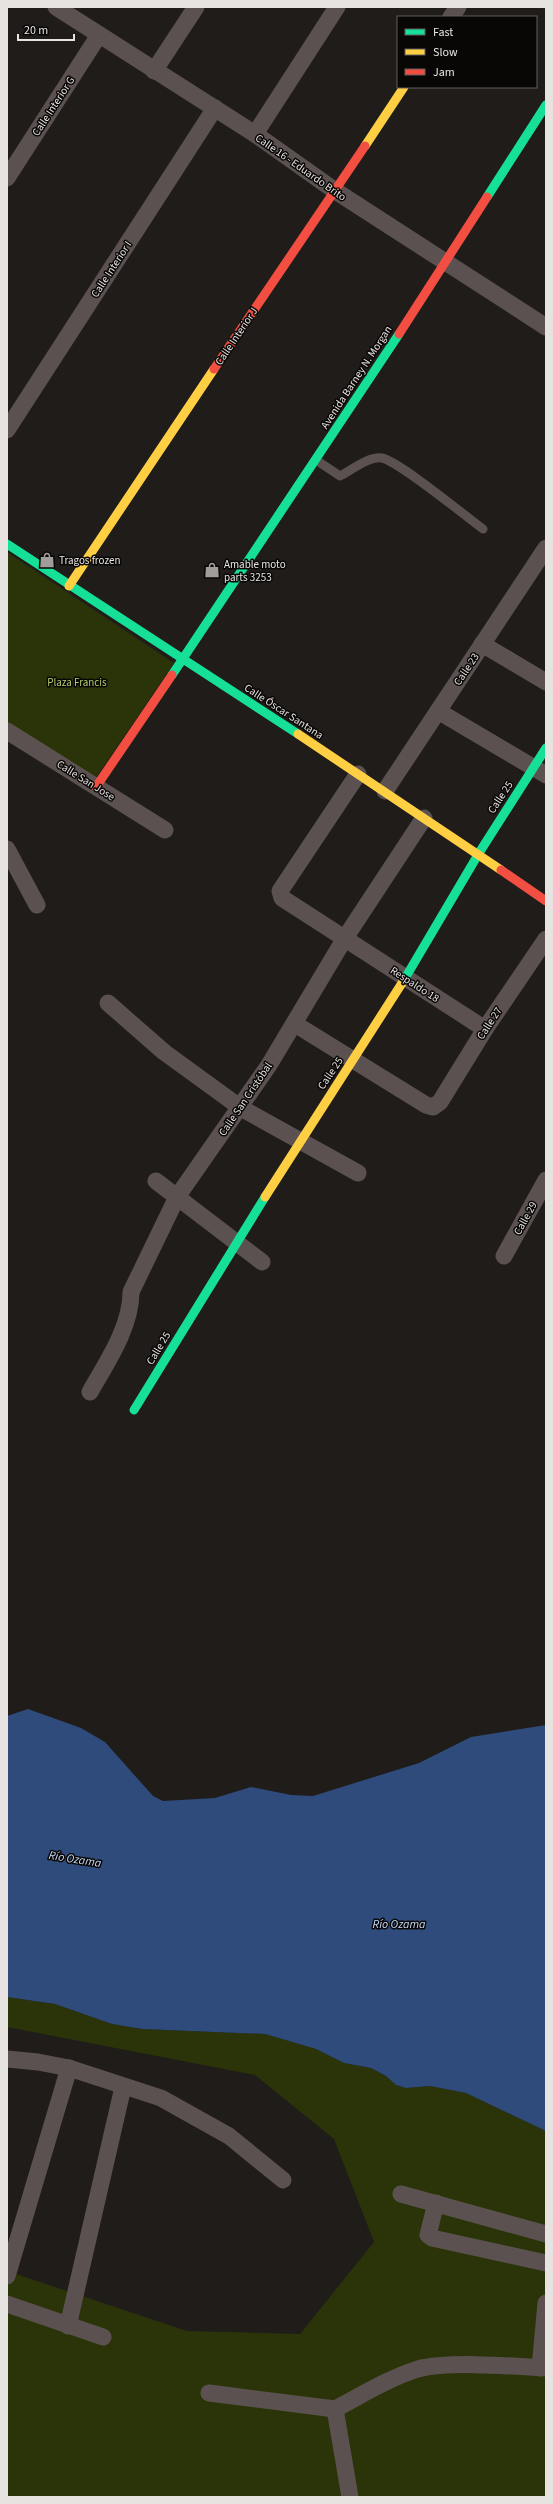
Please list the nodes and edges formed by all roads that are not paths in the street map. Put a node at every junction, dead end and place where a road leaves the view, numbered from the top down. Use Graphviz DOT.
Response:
graph roads {
  1 [pos="56,7"];
  2 [pos="196,7"];
  3 [pos="337,7"];
  4 [pos="458,7"];
  5 [pos="452,16"];
  6 [pos="99,35"];
  7 [pos="154,71"];
  8 [pos="403,88"];
  9 [pos="546,105"];
  10 [pos="215,108"];
  11 [pos="255,134"];
  12 [pos="7,178"];
  13 [pos="334,190"];
  14 [pos="446,264"];
  15 [pos="546,327"];
  16 [pos="7,430"];
  17 [pos="316,460"];
  18 [pos="483,529"];
  19 [pos="7,544"];
  20 [pos="543,559"];
  21 [pos="69,586"];
  22 [pos="482,644"];
  23 [pos="183,660"];
  24 [pos="546,682"];
  25 [pos="438,711"];
  26 [pos="7,731"];
  27 [pos="546,748"];
  28 [pos="540,771"];
  29 [pos="358,774"];
  30 [pos="96,787"];
  31 [pos="385,791"];
  32 [pos="424,818"];
  33 [pos="165,830"];
  34 [pos="7,849"];
  35 [pos="478,853"];
  36 [pos="546,901"];
  37 [pos="37,905"];
  38 [pos="345,938"];
  39 [pos="546,938"];
  40 [pos="406,977"];
  41 [pos="108,1003"];
  42 [pos="295,1024"];
  43 [pos="485,1029"];
  44 [pos="353,1060"];
  45 [pos="241,1108"];
  46 [pos="299,1142"];
  47 [pos="358,1173"];
  48 [pos="546,1180"];
  49 [pos="156,1181"];
  50 [pos="177,1197"];
  51 [pos="236,1242"];
  52 [pos="504,1256"];
  53 [pos="262,1262"];
  54 [pos="90,1392"];
  55 [pos="134,1410"];
  56 [pos="7,2059"];
  57 [pos="69,2068"];
  58 [pos="123,2087"];
  59 [pos="283,2180"];
  60 [pos="402,2194"];
  61 [pos="436,2203"];
  62 [pos="546,2234"];
  63 [pos="546,2263"];
  64 [pos="7,2276"];
  65 [pos="546,2303"];
  66 [pos="7,2304"];
  67 [pos="68,2326"];
  68 [pos="103,2337"];
  69 [pos="543,2368"];
  70 [pos="209,2393"];
  71 [pos="335,2409"];
  72 [pos="350,2497"];
  1 -- 6 [label="street, Calle 16 - Eduardo Brito"];
  2 -- 7 [label="street"];
  3 -- 11 [label="street"];
  4 -- 5 [label="street"];
  6 -- 7 [label="street, Calle 16 - Eduardo Brito"];
  6 -- 12 [label="street, Calle Interior G"];
  7 -- 10 [label="street, Calle 16 - Eduardo Brito"];
  8 -- 13 [label="street, Calle Interior J"];
  9 -- 14 [label="street, Avenida Barney N. Morgan"];
  10 -- 11 [label="street, Calle 16 - Eduardo Brito"];
  10 -- 16 [label="street, Calle Interior I"];
  11 -- 13 [label="street, Calle 16 - Eduardo Brito"];
  13 -- 14 [label="street, Calle 16 - Eduardo Brito"];
  13 -- 21 [label="street, Calle Interior J"];
  14 -- 15 [label="street, Calle 16 - Eduardo Brito"];
  14 -- 17 [label="street, Avenida Barney N. Morgan"];
  17 -- 18 [label="lane"];
  17 -- 23 [label="street, Avenida Barney N. Morgan"];
  19 -- 21 [label="street, Calle Óscar Santana"];
  20 -- 22 [label="street, Calle 23"];
  21 -- 23 [label="street, Calle Óscar Santana"];
  22 -- 24 [label="street"];
  22 -- 25 [label="street, Calle 23"];
  23 -- 29 [label="street, Calle Óscar Santana"];
  23 -- 30 [label="street, Avenida Barney N. Morgan"];
  25 -- 28 [label="street"];
  25 -- 31 [label="street, Calle 23"];
  26 -- 30 [label="street, Calle San Jose"];
  27 -- 28 [label="street, Calle 25"];
  28 -- 35 [label="street, Calle 25"];
  29 -- 31 [label="street, Calle Óscar Santana"];
  29 -- 38 [label="street, Respaldo 18"];
  30 -- 33 [label="street, Calle San Jose"];
  31 -- 32 [label="street, Calle Óscar Santana"];
  32 -- 35 [label="street, Calle Óscar Santana"];
  32 -- 38 [label="street, Calle San Cristóbal"];
  34 -- 37 [label="street"];
  35 -- 36 [label="street, Calle Óscar Santana"];
  35 -- 40 [label="street, Calle 25"];
  38 -- 40 [label="street, Respaldo 18"];
  38 -- 42 [label="street, Calle San Cristóbal"];
  39 -- 43 [label="street, Calle 27"];
  40 -- 43 [label="street, Respaldo 18"];
  40 -- 44 [label="street, Calle 25"];
  41 -- 45 [label="street"];
  42 -- 44 [label="street"];
  42 -- 45 [label="street, Calle San Cristóbal"];
  43 -- 44 [label="street, Calle 27"];
  44 -- 46 [label="street, Calle 25"];
  45 -- 46 [label="street"];
  45 -- 50 [label="street, Calle San Cristóbal"];
  46 -- 47 [label="street"];
  46 -- 51 [label="street, Calle 25"];
  48 -- 52 [label="street, Calle 29"];
  49 -- 50 [label="street"];
  50 -- 51 [label="street"];
  50 -- 54 [label="street, Calle San Cristóbal"];
  51 -- 53 [label="street"];
  51 -- 55 [label="street, Calle 25"];
  56 -- 57 [label="street"];
  57 -- 58 [label="street"];
  57 -- 64 [label="street"];
  58 -- 59 [label="street"];
  58 -- 67 [label="street"];
  60 -- 61 [label="street"];
  61 -- 62 [label="street"];
  61 -- 63 [label="street"];
  65 -- 69 [label="street"];
  66 -- 67 [label="street"];
  67 -- 68 [label="street"];
  69 -- 71 [label="street"];
  70 -- 71 [label="street"];
  71 -- 72 [label="street"];
}
